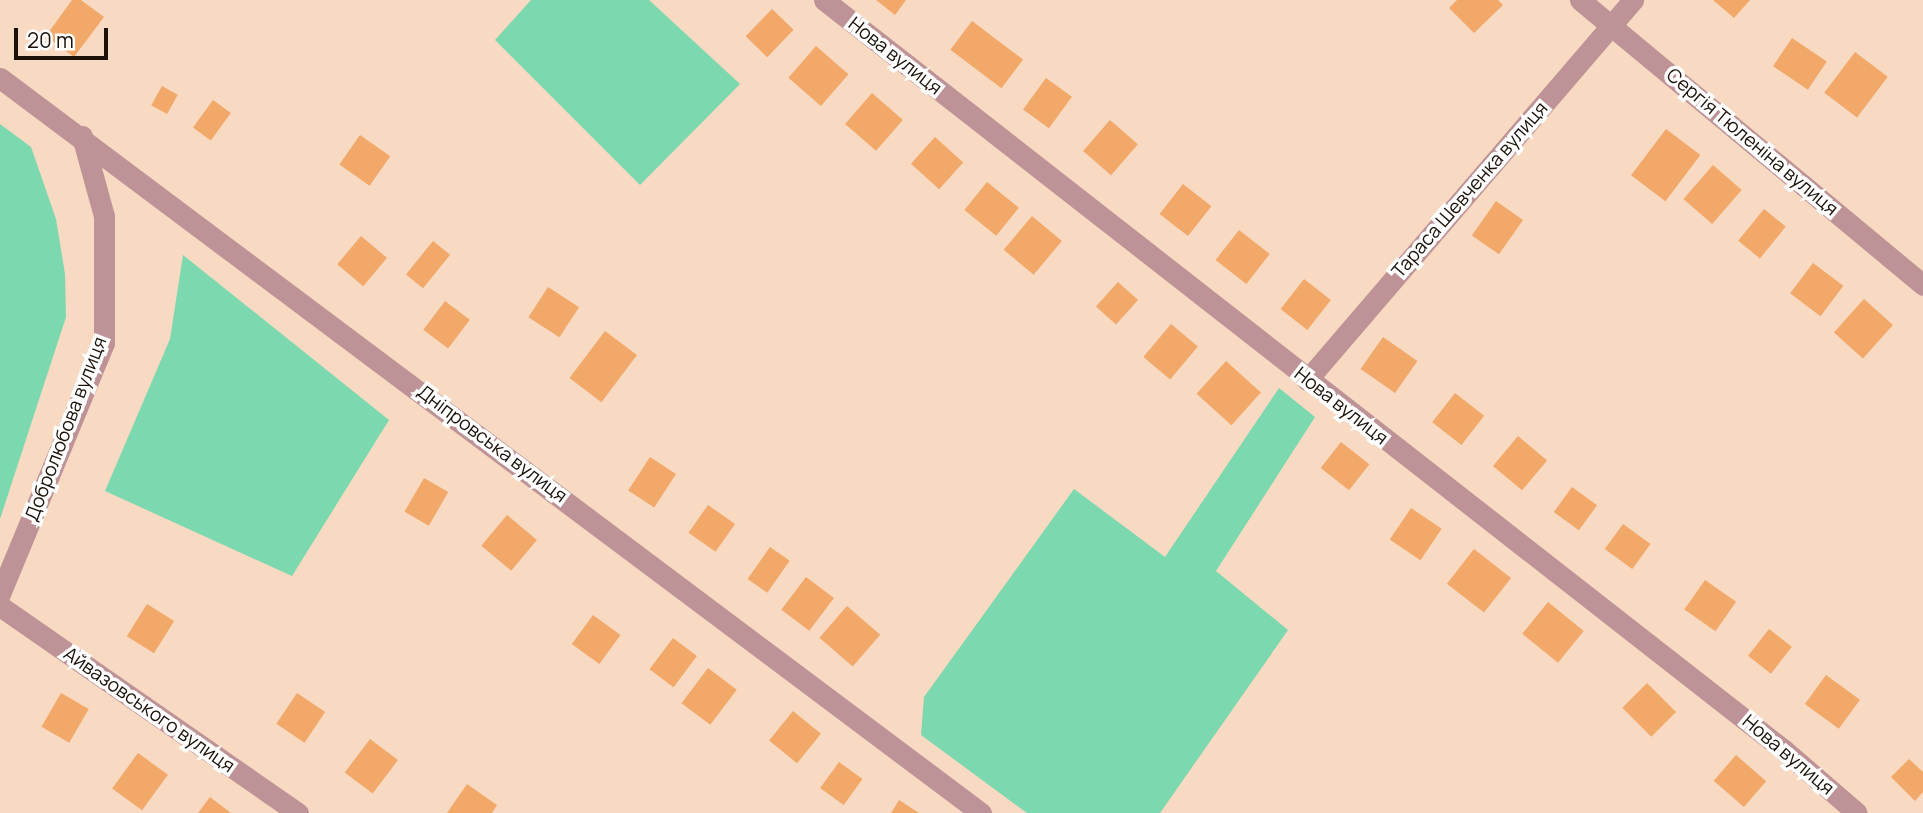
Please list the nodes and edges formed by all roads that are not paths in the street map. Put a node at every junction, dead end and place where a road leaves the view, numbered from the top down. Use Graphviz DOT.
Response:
graph roads {
  1 [pos="824,0"];
  2 [pos="1580,0"];
  3 [pos="1633,0"];
  4 [pos="1612,26"];
  5 [pos="0,78"];
  6 [pos="82,136"];
  7 [pos="1923,285"];
  8 [pos="1307,380"];
  9 [pos="0,594"];
  10 [pos="0,606"];
  11 [pos="298,813"];
  12 [pos="981,813"];
  13 [pos="1857,813"];
  1 -- 8 [label="street, Нова вулиця"];
  2 -- 4 [label="street, Сергія Тюленіна вулиця"];
  3 -- 4 [label="street, Тараса Шевченка вулиця"];
  4 -- 7 [label="street, Сергія Тюленіна вулиця"];
  4 -- 8 [label="street, Тараса Шевченка вулиця"];
  5 -- 6 [label="street, Дніпровська вулиця"];
  6 -- 9 [label="street, Добролюбова вулиця"];
  6 -- 12 [label="street, Дніпровська вулиця"];
  8 -- 13 [label="street, Нова вулиця"];
  10 -- 11 [label="street, Айвазовського вулиця"];
}
